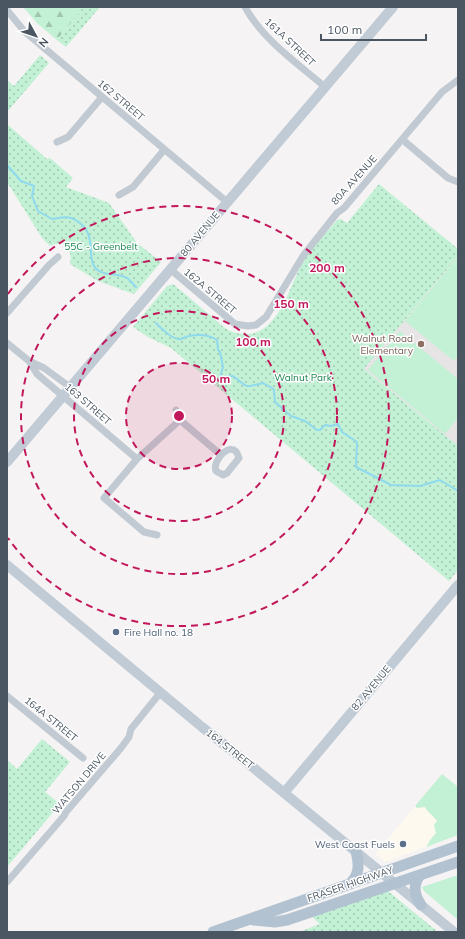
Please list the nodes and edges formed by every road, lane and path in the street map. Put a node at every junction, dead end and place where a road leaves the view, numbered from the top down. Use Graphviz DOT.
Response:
graph roads {
  1 [pos="245,7"];
  2 [pos="393,7"];
  3 [pos="7,10"];
  4 [pos="458,80"];
  5 [pos="325,87"];
  6 [pos="102,97"];
  7 [pos="403,140"];
  8 [pos="56,142"];
  9 [pos="164,150"];
  10 [pos="458,182"];
  11 [pos="119,195"];
  12 [pos="227,202"];
  13 [pos="58,258"];
  14 [pos="170,269"];
  15 [pos="276,302"];
  16 [pos="7,313"];
  17 [pos="7,343"];
  18 [pos="29,361"];
  19 [pos="70,387"];
  20 [pos="63,396"];
  21 [pos="176,410"];
  22 [pos="180,420"];
  23 [pos="222,455"];
  24 [pos="137,459"];
  25 [pos="7,462"];
  26 [pos="157,535"];
  27 [pos="7,565"];
  28 [pos="458,584"];
  29 [pos="160,692"];
  30 [pos="7,696"];
  31 [pos="83,758"];
  32 [pos="284,792"];
  33 [pos="458,846"];
  34 [pos="356,852"];
  35 [pos="458,862"];
  36 [pos="382,873"];
  37 [pos="420,874"];
  38 [pos="7,882"];
  39 [pos="351,883"];
  40 [pos="394,883"];
  41 [pos="421,905"];
  42 [pos="243,921"];
  43 [pos="213,932"];
  44 [pos="454,932"];
  1 -- 5 [label="street, 161A STREET"];
  2 -- 5 [label="street, 80 AVENUE"];
  3 -- 6 [label="street, 162 STREET"];
  4 -- 7 [label="street, 80A AVENUE"];
  5 -- 12 [label="street, 80 AVENUE"];
  6 -- 8 [label="street"];
  6 -- 9 [label="street, 162 STREET"];
  7 -- 10 [label="street"];
  7 -- 15 [label="street, 80A AVENUE"];
  9 -- 11 [label="street"];
  9 -- 12 [label="street, 162 STREET"];
  12 -- 14 [label="street, 80 AVENUE"];
  13 -- 16 [label="street"];
  14 -- 15 [label="street, 162A STREET"];
  14 -- 19 [label="street, 80 AVENUE"];
  17 -- 18 [label="street, 163 STREET"];
  18 -- 19 [label="street, 163 STREET"];
  18 -- 20 [label="street, 163 STREET"];
  19 -- 20 [label="street, 80 AVENUE"];
  20 -- 24 [label="street, 163 STREET"];
  20 -- 25 [label="street, 80 AVENUE"];
  21 -- 22 [label="street"];
  22 -- 23 [label="street"];
  22 -- 24 [label="street"];
  24 -- 26 [label="street"];
  27 -- 29 [label="street, 164 STREET"];
  28 -- 32 [label="street, 82 AVENUE"];
  29 -- 32 [label="street, 164 STREET"];
  29 -- 38 [label="street, WATSON DRIVE"];
  30 -- 31 [label="street, 164A STREET"];
  32 -- 34 [label="street, 164 STREET"];
  33 -- 36 [label="main road, FRASER HIGHWAY"];
  34 -- 36 [label="street, 164 STREET"];
  34 -- 39 [label="main road"];
  35 -- 37 [label="main road, FRASER HIGHWAY"];
  36 -- 39 [label="main road, FRASER HIGHWAY"];
  36 -- 40 [label="street, 164 STREET"];
  37 -- 40 [label="main road, FRASER HIGHWAY"];
  37 -- 41 [label="main road"];
  39 -- 42 [label="main road, FRASER HIGHWAY"];
  40 -- 41 [label="street, 164 STREET"];
  40 -- 42 [label="main road, FRASER HIGHWAY"];
  41 -- 44 [label="street, 164 STREET"];
  42 -- 43 [label="main road, FRASER HIGHWAY"];
}
